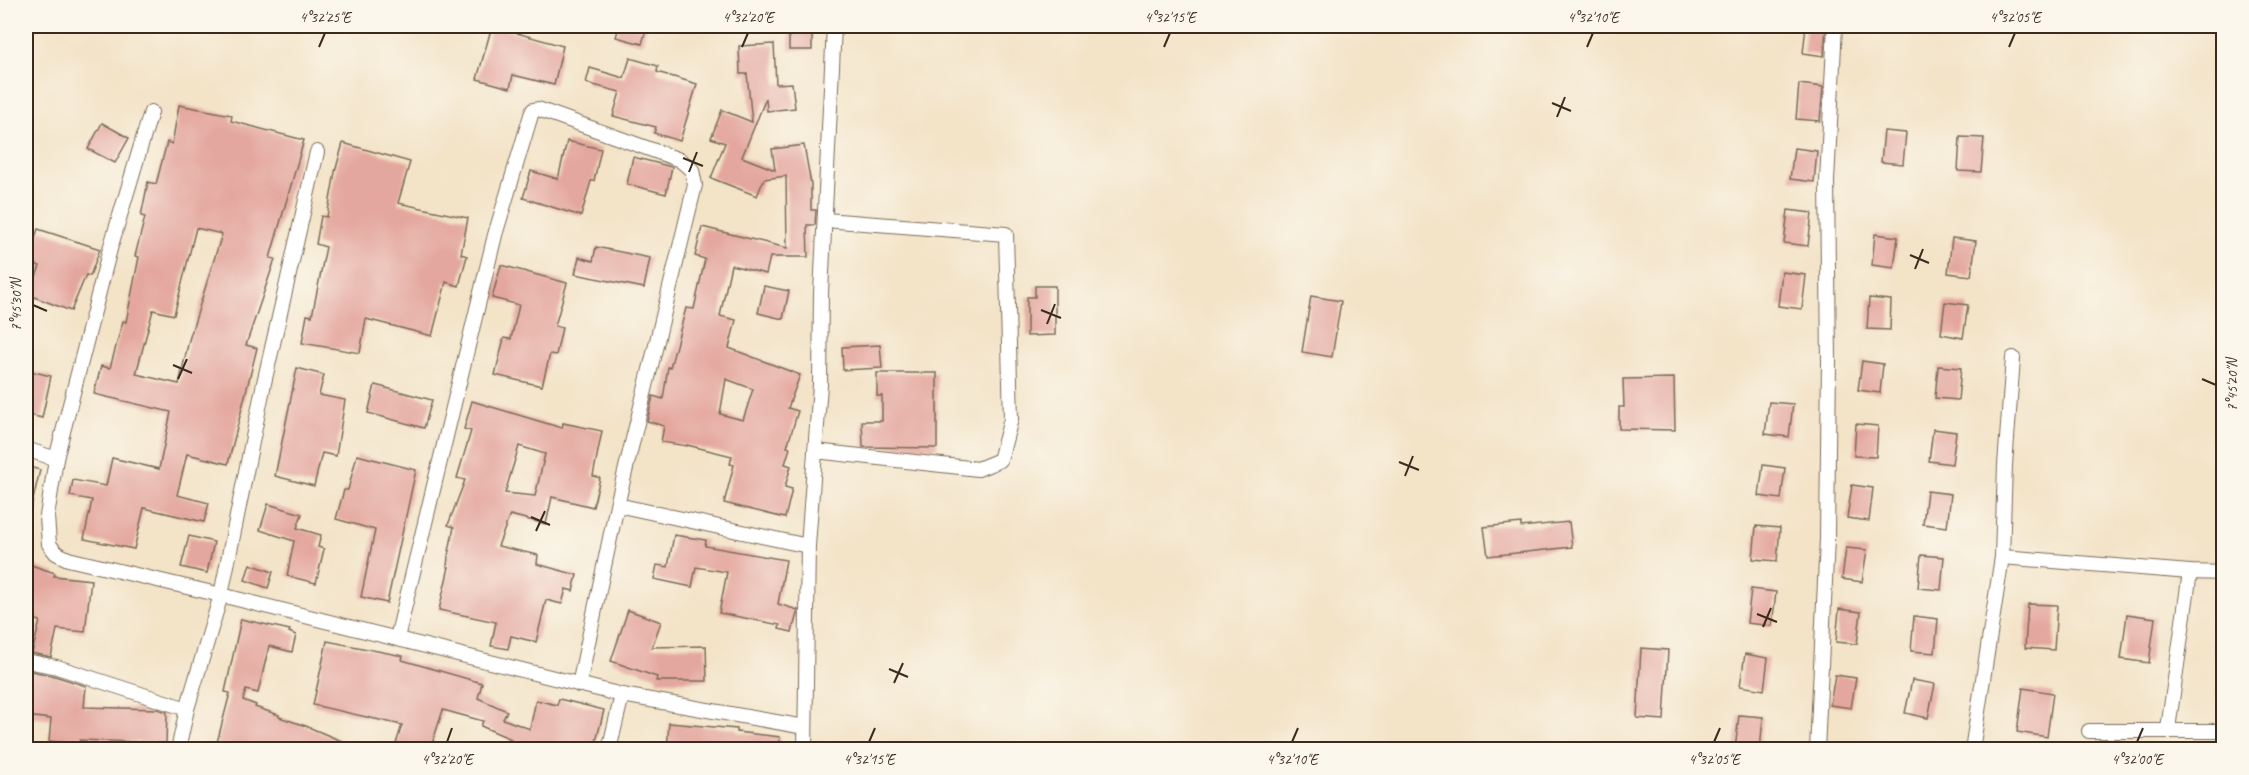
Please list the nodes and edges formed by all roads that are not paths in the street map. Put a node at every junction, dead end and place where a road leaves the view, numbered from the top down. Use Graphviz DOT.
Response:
graph roads {
  1 [pos="834,26"];
  2 [pos="1834,26"];
  3 [pos="151,112"];
  4 [pos="317,152"];
  5 [pos="825,220"];
  6 [pos="2013,358"];
  7 [pos="26,450"];
  8 [pos="815,451"];
  9 [pos="56,459"];
  10 [pos="617,505"];
  11 [pos="808,546"];
  12 [pos="2002,557"];
  13 [pos="2190,572"];
  14 [pos="2223,573"];
  15 [pos="221,595"];
  16 [pos="397,638"];
  17 [pos="26,661"];
  18 [pos="579,685"];
  19 [pos="622,695"];
  20 [pos="188,709"];
  21 [pos="805,727"];
  22 [pos="2169,729"];
  23 [pos="2089,730"];
  24 [pos="2223,731"];
  25 [pos="178,750"];
  26 [pos="609,750"];
  27 [pos="805,750"];
  28 [pos="1817,750"];
  29 [pos="1972,750"];
  1 -- 5 [label="street"];
  2 -- 28 [label="street"];
  3 -- 9 [label="street"];
  4 -- 15 [label="street"];
  5 -- 8 [label="street"];
  5 -- 8 [label="street"];
  6 -- 12 [label="street"];
  7 -- 9 [label="street"];
  8 -- 11 [label="street"];
  9 -- 15 [label="street"];
  10 -- 11 [label="street"];
  10 -- 16 [label="street"];
  10 -- 18 [label="street"];
  11 -- 21 [label="street"];
  12 -- 13 [label="street"];
  12 -- 29 [label="street"];
  13 -- 14 [label="street"];
  13 -- 22 [label="street"];
  15 -- 16 [label="street"];
  15 -- 20 [label="street"];
  16 -- 18 [label="street"];
  17 -- 20 [label="street"];
  18 -- 19 [label="street"];
  19 -- 21 [label="street"];
  19 -- 26 [label="street"];
  20 -- 25 [label="street"];
  21 -- 27 [label="street"];
  22 -- 23 [label="street"];
  22 -- 24 [label="street"];
}
